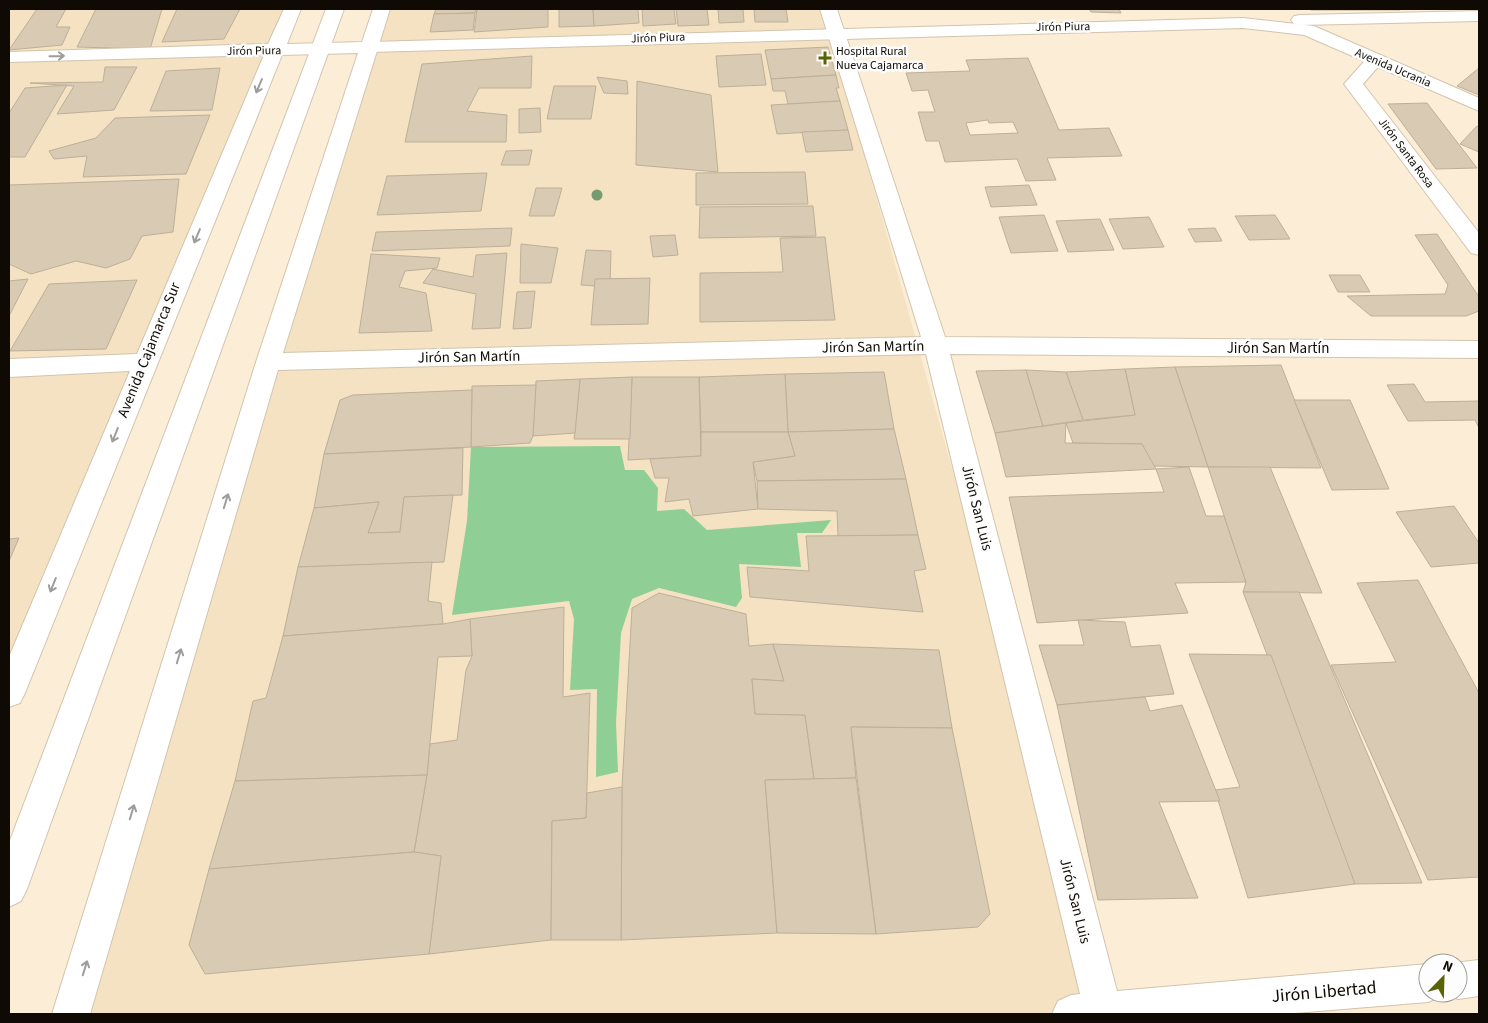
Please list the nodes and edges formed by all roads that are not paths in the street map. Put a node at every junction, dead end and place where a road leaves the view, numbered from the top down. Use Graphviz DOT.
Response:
graph roads {
  1 [pos="292,9"];
  2 [pos="335,9"];
  3 [pos="381,9"];
  4 [pos="1479,16"];
  5 [pos="1301,20"];
  6 [pos="832,21"];
  7 [pos="369,47"];
  8 [pos="321,49"];
  9 [pos="274,50"];
  10 [pos="9,57"];
  11 [pos="1375,60"];
  12 [pos="1479,105"];
  13 [pos="1479,248"];
  14 [pos="936,345"];
  15 [pos="1479,349"];
  16 [pos="144,362"];
  17 [pos="268,362"];
  18 [pos="9,368"];
  19 [pos="9,693"];
  20 [pos="9,889"];
  21 [pos="1418,984"];
  22 [pos="71,1014"];
  23 [pos="1093,1014"];
  1 -- 9 [label="main road, Avenida Cajamarca Sur"];
  2 -- 8 [label="main road"];
  3 -- 7 [label="main road"];
  4 -- 5 [label="main road, Jirón Piura"];
  5 -- 6 [label="main road, Jirón Piura"];
  5 -- 11 [label="main road, Avenida Ucrania"];
  6 -- 7 [label="main road, Jirón Piura"];
  6 -- 14 [label="main road, Jirón San Luis"];
  7 -- 8 [label="main road, Jirón Piura"];
  7 -- 17 [label="main road"];
  8 -- 9 [label="main road, Jirón Piura"];
  8 -- 20 [label="main road"];
  10 -- 9 [label="main road, Jirón Piura, one-way"];
  9 -- 16 [label="main road, Avenida Cajamarca Sur, one-way"];
  11 -- 12 [label="main road, Avenida Ucrania"];
  11 -- 13 [label="main road, Jirón Santa Rosa"];
  14 -- 15 [label="main road, Jirón San Martín"];
  14 -- 17 [label="main road, Jirón San Martín"];
  14 -- 23 [label="main road, Jirón San Luis"];
  16 -- 18 [label="main road"];
  16 -- 19 [label="main road, Avenida Cajamarca Sur, one-way"];
  22 -- 17 [label="main road, one-way"];
  21 -- 23 [label="main road, Jirón Libertad"];
}
